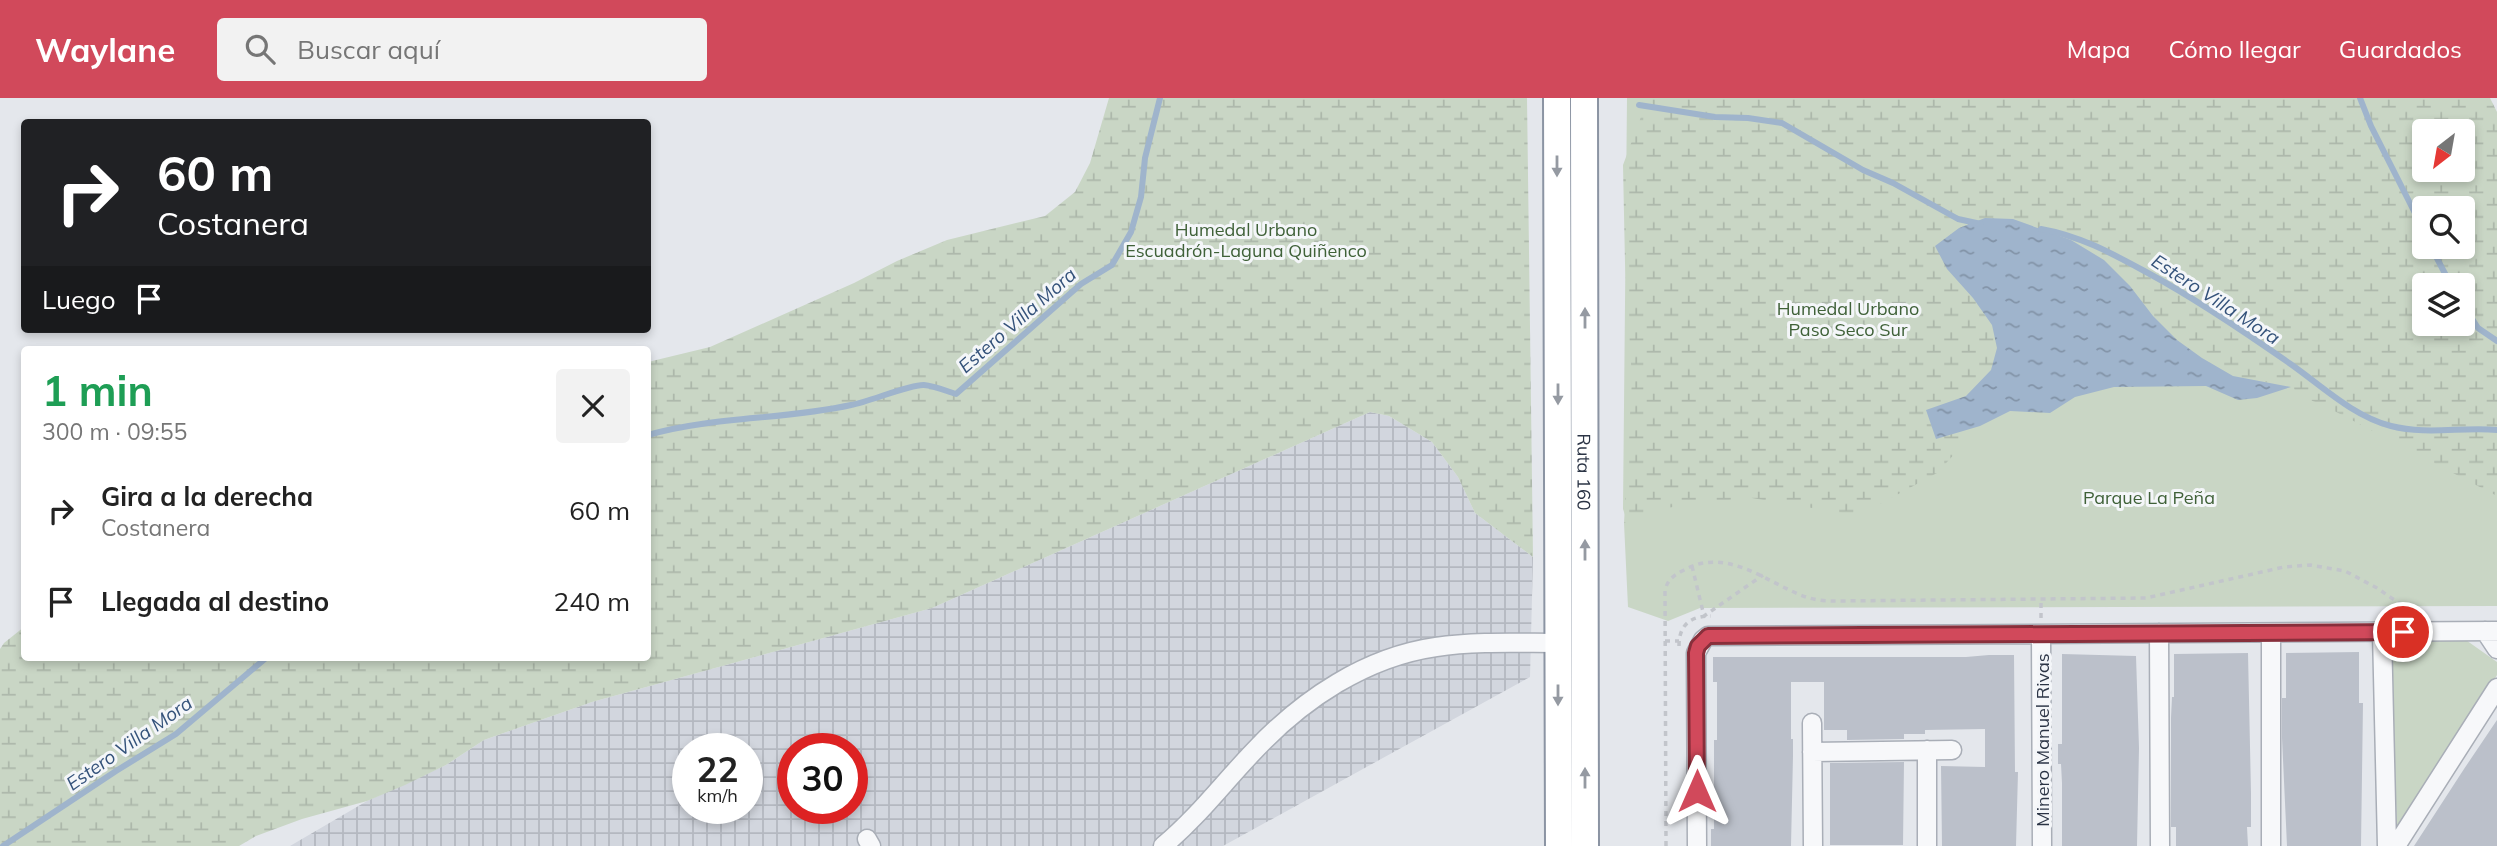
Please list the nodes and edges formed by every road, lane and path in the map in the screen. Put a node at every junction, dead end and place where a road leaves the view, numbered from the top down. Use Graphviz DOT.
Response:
graph roads {
  1 [pos="1557,98"];
  2 [pos="1584,98"];
  3 [pos="1692,566"];
  4 [pos="1763,575"];
  5 [pos="2041,599"];
  6 [pos="2041,614"];
  7 [pos="2491,631"];
  8 [pos="2382,632"];
  9 [pos="2159,633"];
  10 [pos="2271,633"];
  11 [pos="2041,634"];
  12 [pos="1665,641"];
  13 [pos="1679,641"];
  14 [pos="1558,643"];
  15 [pos="2497,649"];
  16 [pos="2497,688"];
  17 [pos="1812,723"];
  18 [pos="1927,750"];
  19 [pos="1951,750"];
  20 [pos="1812,752"];
  21 [pos="1163,846"];
  22 [pos="1559,846"];
  23 [pos="1585,846"];
  24 [pos="1697,846"];
  25 [pos="1813,846"];
  26 [pos="1927,846"];
  27 [pos="2042,846"];
  28 [pos="2160,846"];
  29 [pos="2271,846"];
  30 [pos="2387,846"];
  31 [pos="2396,846"];
  1 -- 14 [label="highway, Ruta 160, one-way"];
  23 -- 2 [label="highway, Ruta 160, one-way"];
  3 -- 4 [label="path"];
  5 -- 6 [label="path"];
  7 -- 8 [label="street"];
  7 -- 15 [label="street"];
  8 -- 10 [label="street"];
  8 -- 30 [label="street"];
  9 -- 10 [label="street"];
  9 -- 11 [label="street"];
  9 -- 28 [label="street"];
  10 -- 29 [label="street"];
  11 -- 24 [label="street"];
  11 -- 27 [label="street, Minero Manuel Rivas"];
  12 -- 13 [label="path"];
  14 -- 21 [label="street"];
  14 -- 22 [label="highway, Ruta 160, one-way"];
  16 -- 31 [label="street"];
  17 -- 20 [label="street"];
  18 -- 19 [label="street"];
  18 -- 20 [label="street"];
  18 -- 26 [label="street"];
  20 -- 25 [label="street"];
}
